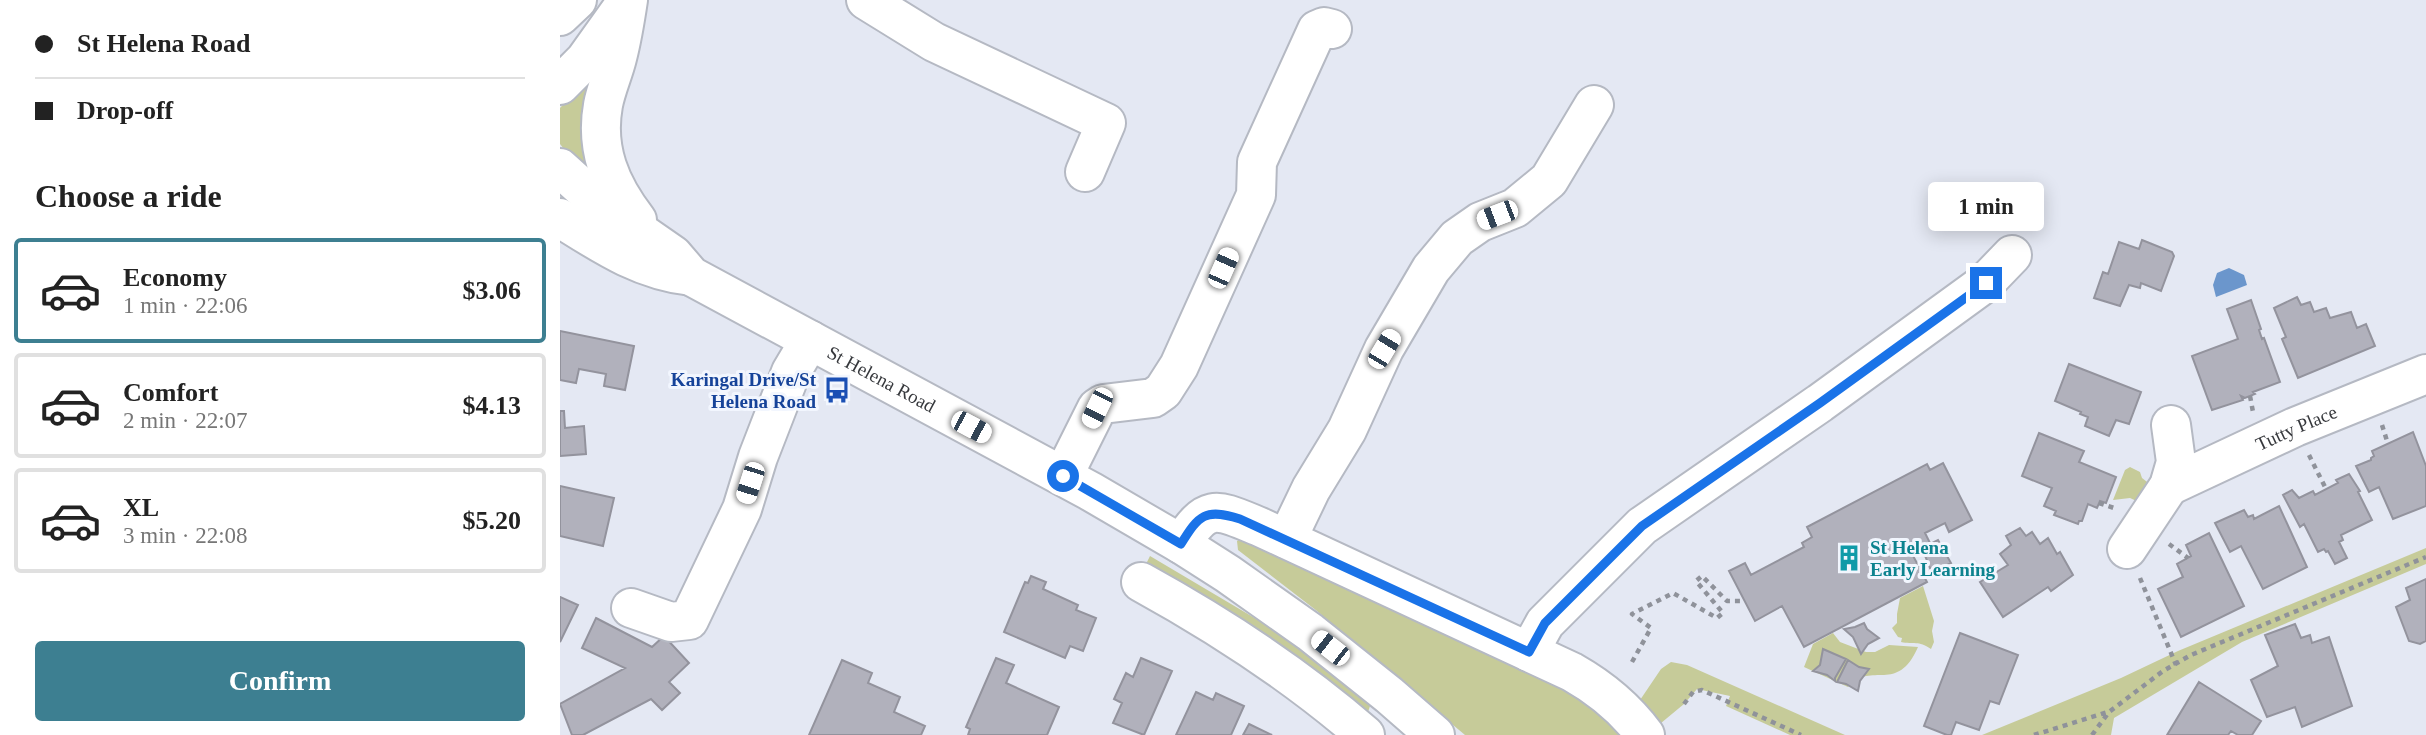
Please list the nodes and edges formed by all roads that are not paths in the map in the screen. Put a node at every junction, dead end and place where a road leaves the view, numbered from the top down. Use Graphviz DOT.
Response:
graph roads {
  1 [pos="576,0"];
  2 [pos="627,0"];
  3 [pos="866,0"];
  4 [pos="560,16"];
  5 [pos="1332,29"];
  6 [pos="560,85"];
  7 [pos="1594,106"];
  8 [pos="560,169"];
  9 [pos="1085,172"];
  10 [pos="562,220"];
  11 [pos="652,238"];
  12 [pos="2012,255"];
  13 [pos="691,276"];
  14 [pos="810,340"];
  15 [pos="2426,374"];
  16 [pos="2171,425"];
  17 [pos="1063,476"];
  18 [pos="2169,486"];
  19 [pos="1287,539"];
  20 [pos="1181,544"];
  21 [pos="2142,554"];
  22 [pos="1141,582"];
  23 [pos="631,608"];
  24 [pos="1529,652"];
  25 [pos="1419,730"];
  26 [pos="1365,735"];
  27 [pos="1645,735"];
  1 -- 4 [label="street"];
  2 -- 6 [label="street"];
  2 -- 11 [label="street"];
  3 -- 9 [label="street"];
  5 -- 17 [label="street"];
  7 -- 19 [label="street"];
  8 -- 11 [label="street, St Helena Road"];
  10 -- 13 [label="street, St Helena Road"];
  11 -- 13 [label="street, St Helena Road"];
  12 -- 24 [label="street"];
  13 -- 14 [label="street, St Helena Road"];
  14 -- 17 [label="street, St Helena Road"];
  14 -- 23 [label="street"];
  15 -- 18 [label="street, Tutty Place"];
  16 -- 18 [label="street"];
  17 -- 20 [label="street, St Helena Road"];
  18 -- 21 [label="street"];
  19 -- 20 [label="street"];
  19 -- 24 [label="street"];
  20 -- 25 [label="street, St Helena Road"];
  22 -- 26 [label="street"];
  24 -- 27 [label="street"];
}
